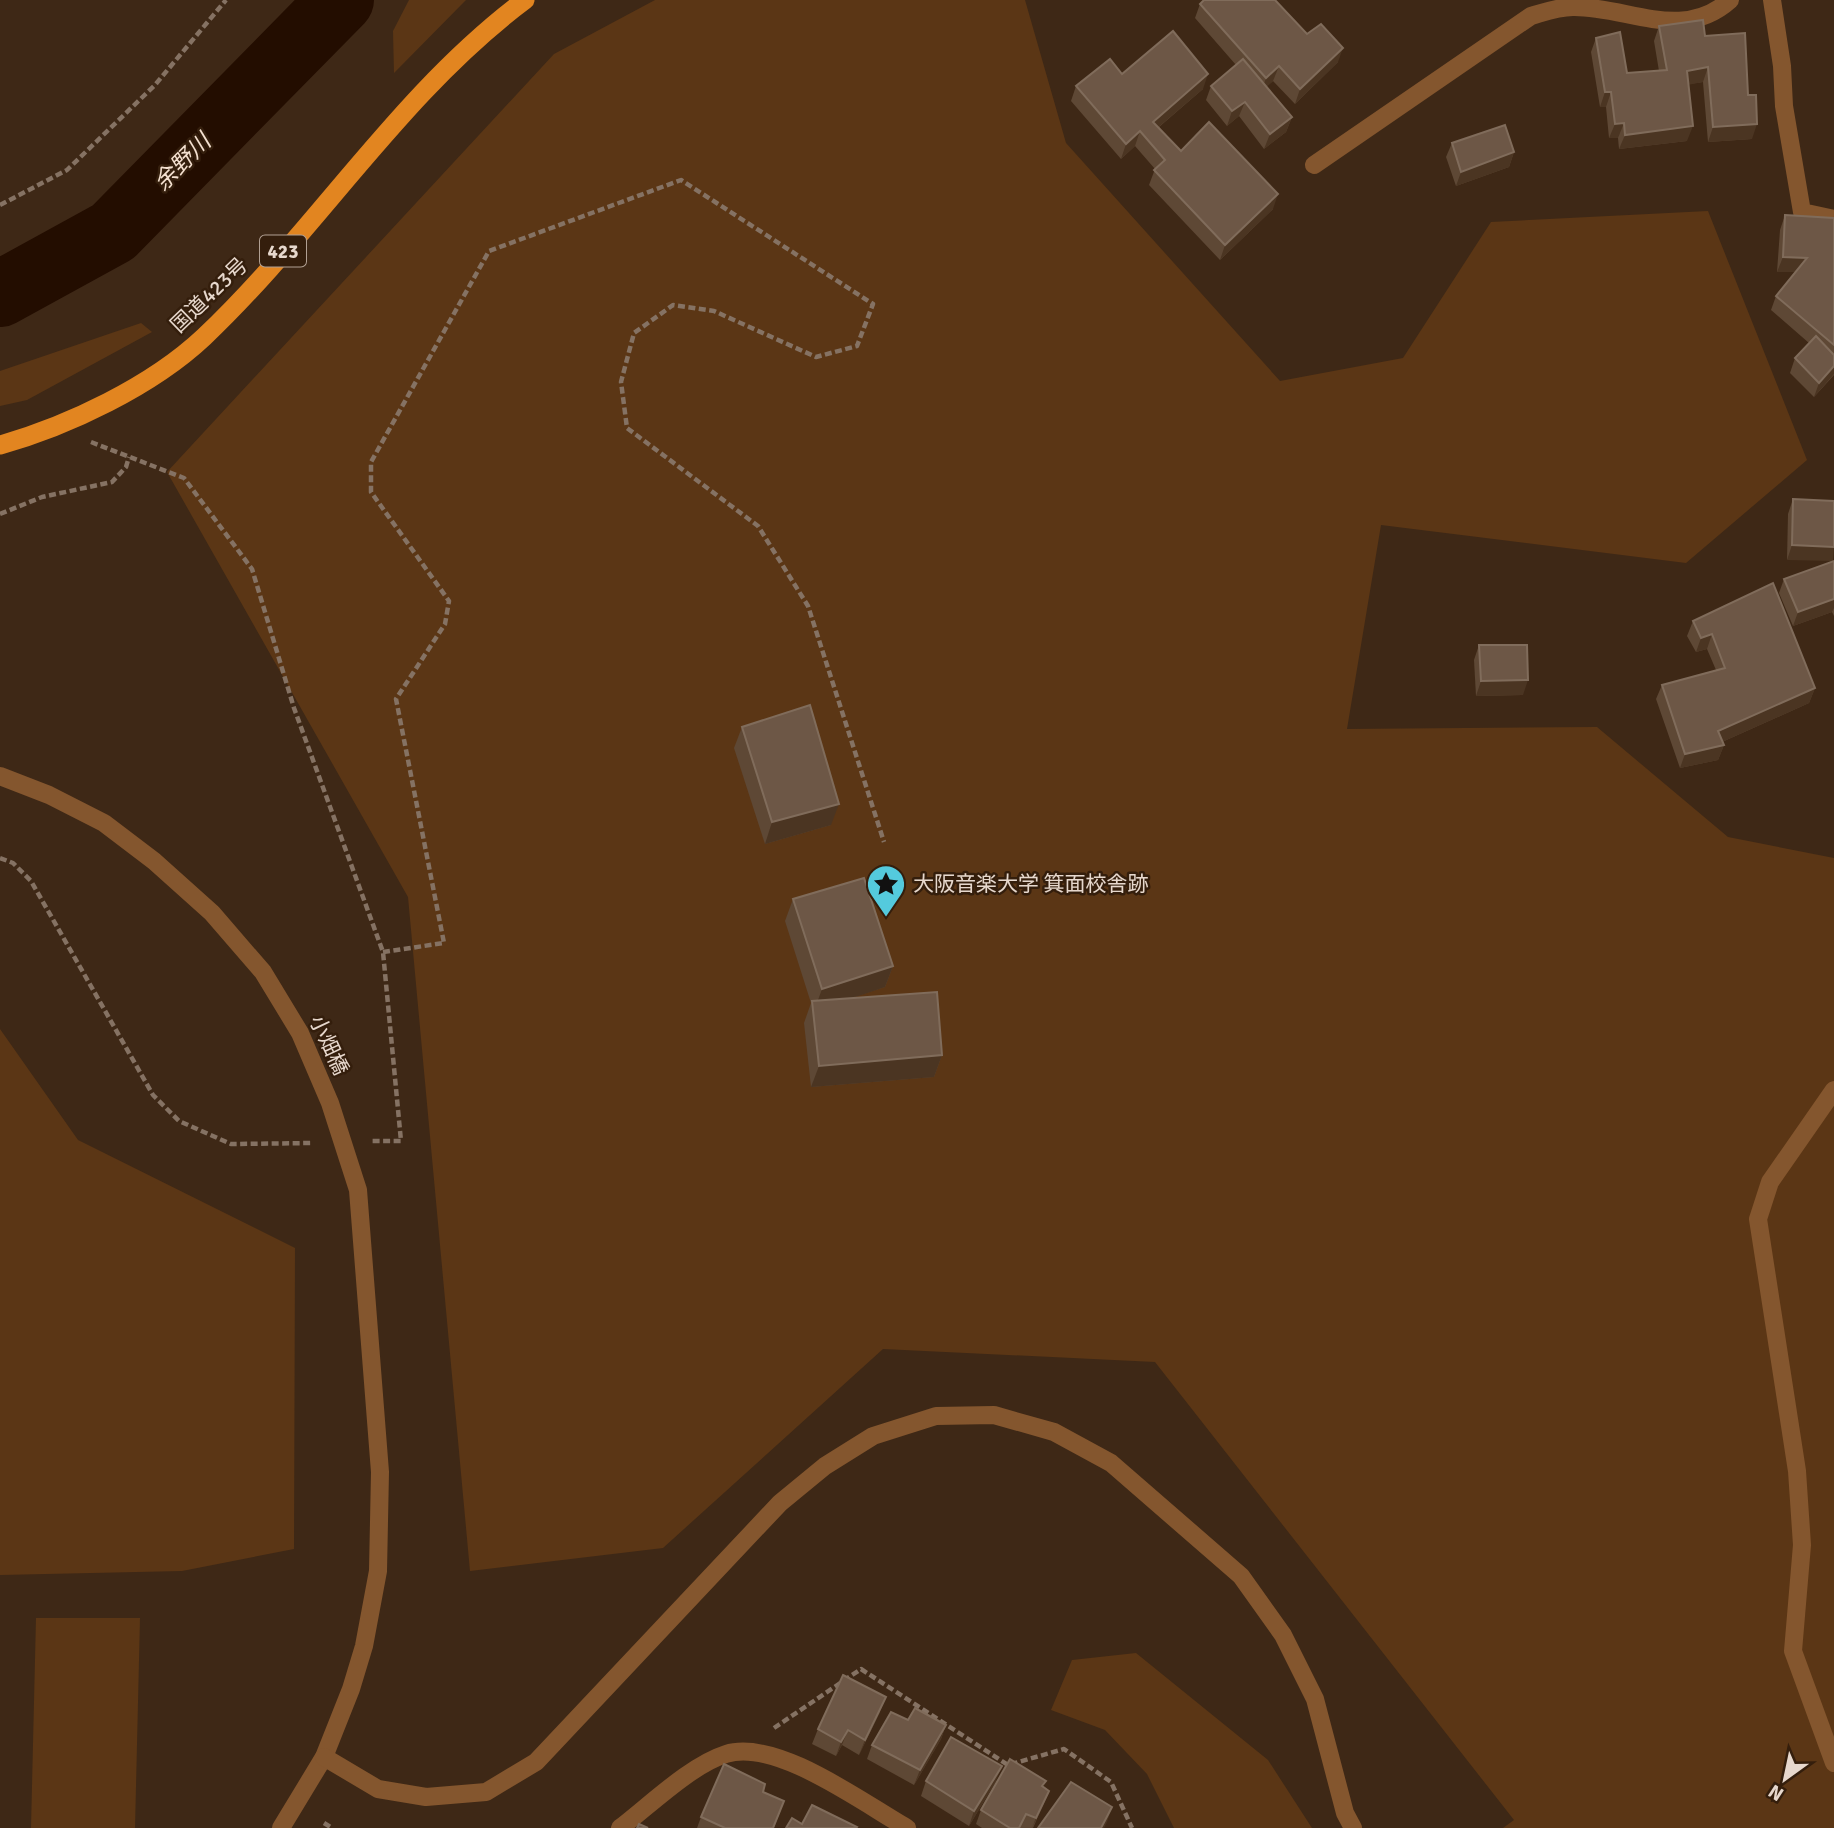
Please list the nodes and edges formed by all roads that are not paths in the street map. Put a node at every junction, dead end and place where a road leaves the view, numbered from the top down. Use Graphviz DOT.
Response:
graph roads {
  1 [pos="525,0"];
  2 [pos="1730,0"];
  3 [pos="1772,0"];
  4 [pos="1314,165"];
  5 [pos="1834,219"];
  6 [pos="0,445"];
  7 [pos="0,776"];
  8 [pos="1834,1090"];
  9 [pos="324,1757"];
  10 [pos="1834,1763"];
  11 [pos="281,1828"];
  12 [pos="620,1828"];
  13 [pos="907,1828"];
  14 [pos="1353,1828"];
  1 -- 6 [label="highway, 国道423号 / 423"];
  2 -- 4 [label="street"];
  3 -- 5 [label="street"];
  7 -- 9 [label="street, 小畑橋"];
  8 -- 10 [label="street"];
  9 -- 11 [label="street, 小畑橋"];
  9 -- 14 [label="street"];
  12 -- 13 [label="street"];
}
